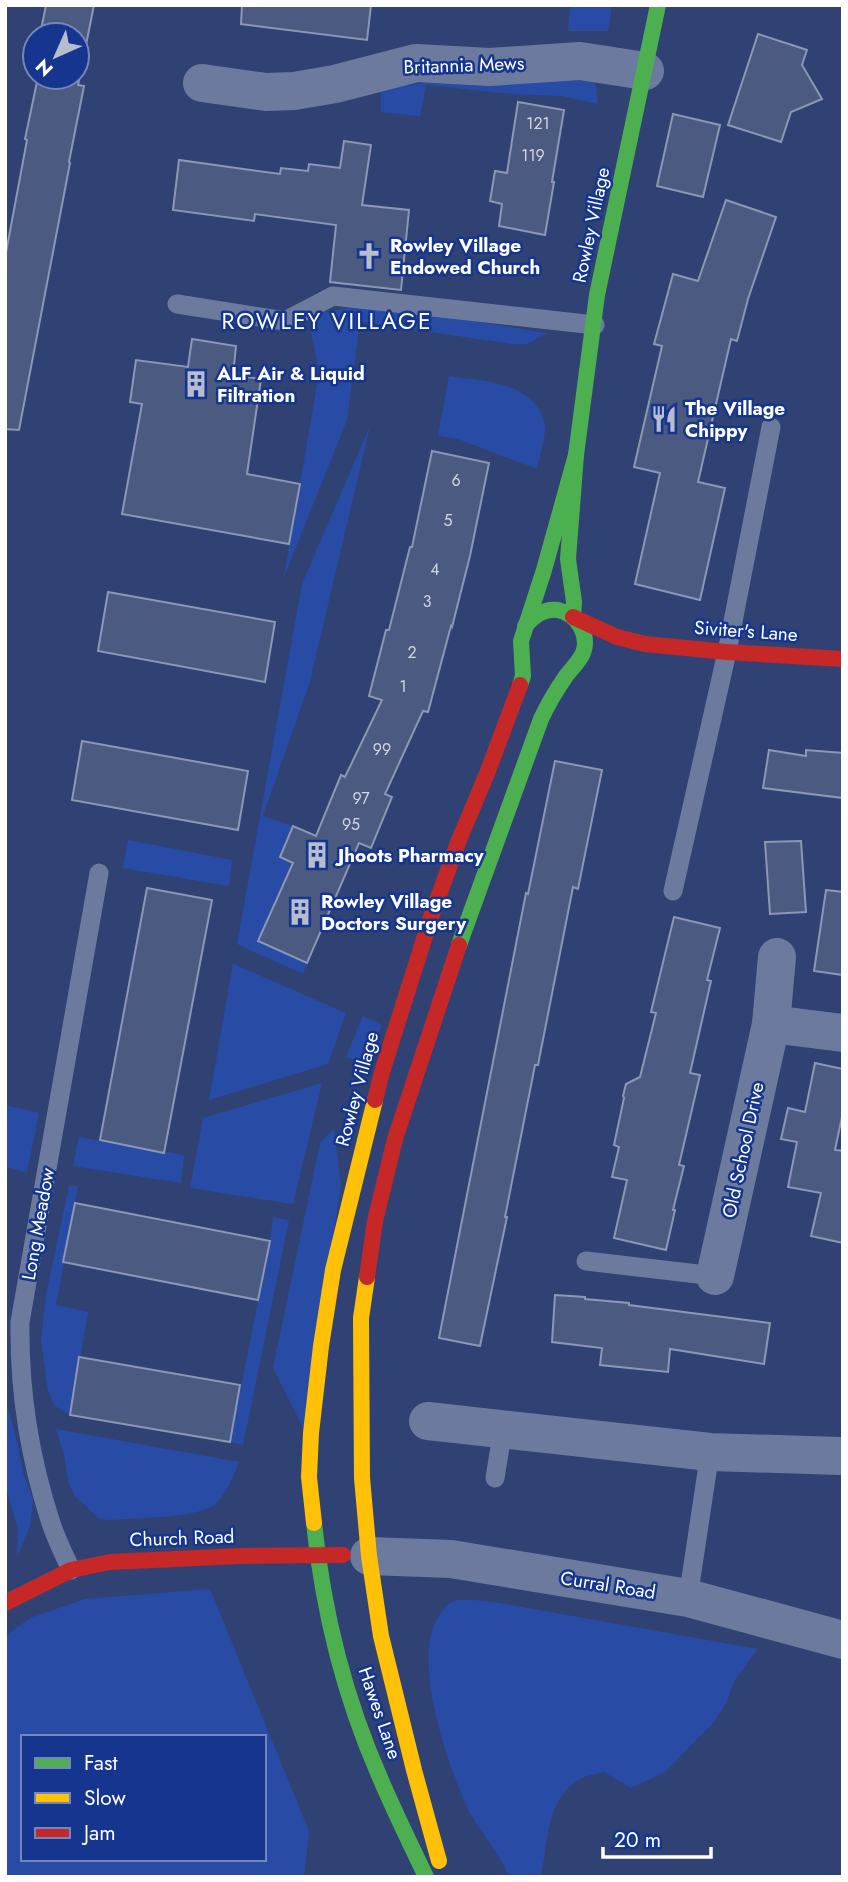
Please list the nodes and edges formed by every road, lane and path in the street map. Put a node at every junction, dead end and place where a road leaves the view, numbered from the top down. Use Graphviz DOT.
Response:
graph roads {
  1 [pos="658,5"];
  2 [pos="645,71"];
  3 [pos="202,83"];
  4 [pos="177,304"];
  5 [pos="594,326"];
  6 [pos="771,427"];
  7 [pos="576,456"];
  8 [pos="573,617"];
  9 [pos="525,626"];
  10 [pos="645,644"];
  11 [pos="523,652"];
  12 [pos="727,652"];
  13 [pos="843,659"];
  14 [pos="575,665"];
  15 [pos="99,873"];
  16 [pos="673,891"];
  17 [pos="778,957"];
  18 [pos="771,1024"];
  19 [pos="843,1033"];
  20 [pos="586,1261"];
  21 [pos="715,1276"];
  22 [pos="429,1421"];
  23 [pos="503,1429"];
  24 [pos="710,1452"];
  25 [pos="841,1456"];
  26 [pos="495,1478"];
  27 [pos="317,1555"];
  28 [pos="369,1556"];
  29 [pos="71,1570"];
  30 [pos="688,1598"];
  31 [pos="5,1603"];
  32 [pos="843,1640"];
  33 [pos="426,1877"];
  34 [pos="444,1877"];
  1 -- 2 [label="main road, Rowley Village"];
  2 -- 3 [label="street, Britannia Mews"];
  2 -- 5 [label="main road, Rowley Village"];
  4 -- 5 [label="lane"];
  5 -- 7 [label="main road, Rowley Village"];
  6 -- 12 [label="lane"];
  7 -- 8 [label="main road, Rowley Village"];
  7 -- 9 [label="main road, Rowley Village"];
  8 -- 9 [label="main road"];
  8 -- 10 [label="main road, Siviter's Lane"];
  8 -- 14 [label="main road, Rowley Village"];
  9 -- 11 [label="main road, Rowley Village"];
  10 -- 12 [label="main road, Siviter's Lane"];
  10 -- 14 [label="main road, Siviter's Lane"];
  11 -- 14 [label="main road"];
  11 -- 27 [label="main road, Rowley Village"];
  12 -- 13 [label="main road, Siviter's Lane"];
  12 -- 16 [label="lane"];
  14 -- 28 [label="main road, Rowley Village"];
  15 -- 29 [label="lane, Long Meadow"];
  17 -- 18 [label="street, Old School Drive"];
  18 -- 19 [label="street"];
  18 -- 21 [label="street, Old School Drive"];
  20 -- 21 [label="lane"];
  22 -- 23 [label="street"];
  23 -- 24 [label="street"];
  23 -- 26 [label="lane"];
  24 -- 25 [label="street"];
  24 -- 30 [label="lane"];
  27 -- 28 [label="main road, Church Road"];
  27 -- 29 [label="main road, Church Road"];
  27 -- 33 [label="main road, Hawes Lane"];
  28 -- 30 [label="street, Curral Road"];
  28 -- 34 [label="main road, Hawes Lane"];
  29 -- 31 [label="main road, Church Road"];
  30 -- 32 [label="street, Curral Road"];
}
